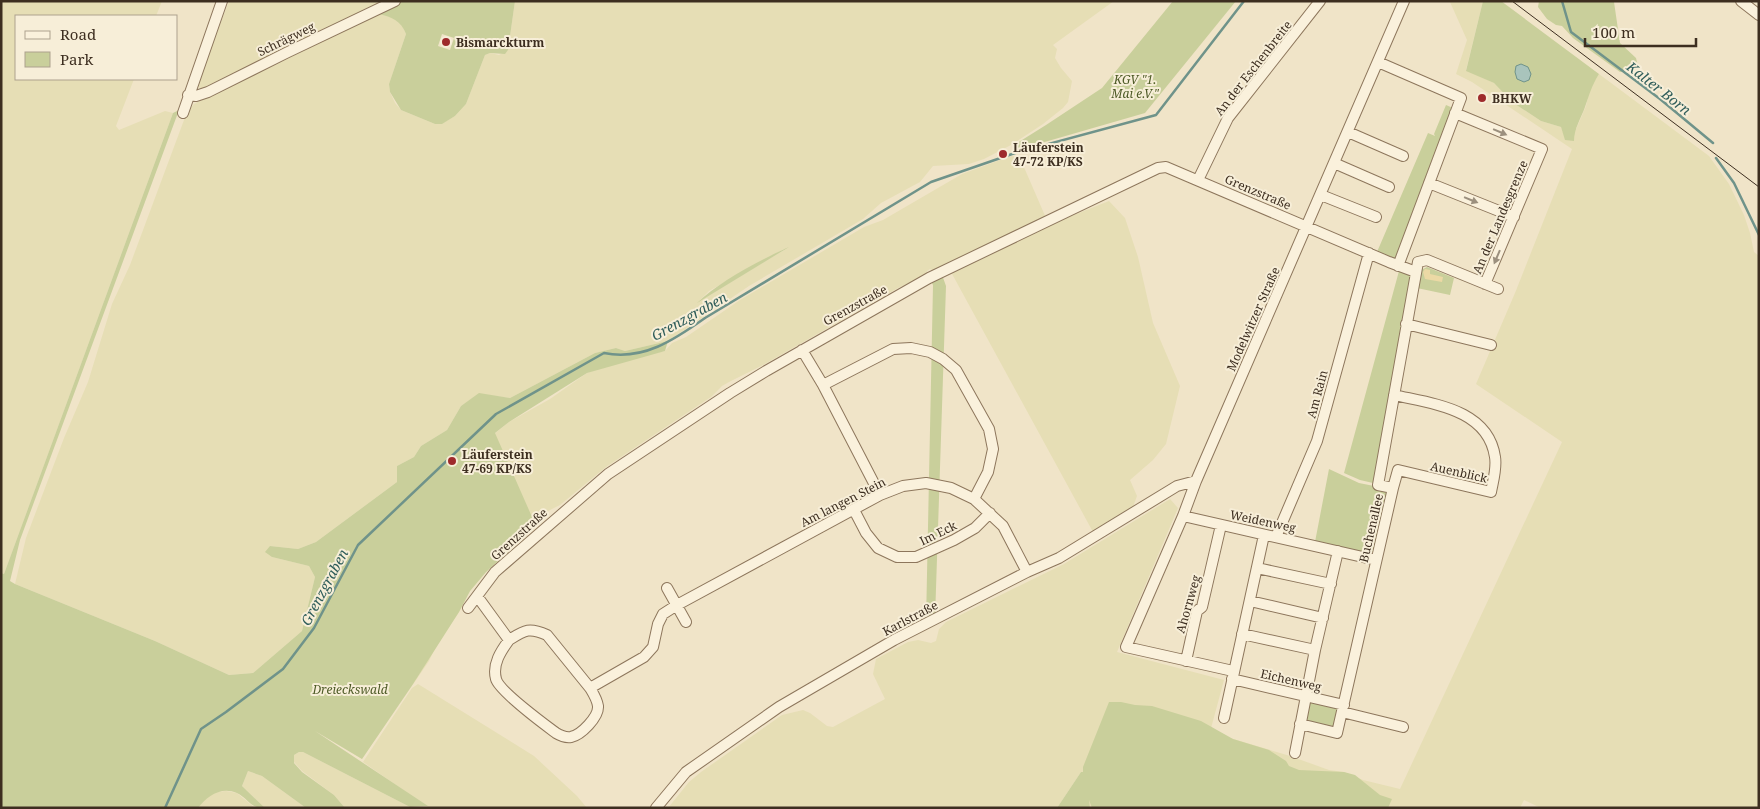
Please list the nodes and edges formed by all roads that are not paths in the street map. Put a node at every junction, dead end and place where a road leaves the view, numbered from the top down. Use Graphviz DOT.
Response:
graph roads {
  1 [pos="222,1"];
  2 [pos="395,1"];
  3 [pos="1320,1"];
  4 [pos="1404,1"];
  5 [pos="1741,1"];
  6 [pos="1759,15"];
  7 [pos="1378,62"];
  8 [pos="188,95"];
  9 [pos="183,112"];
  10 [pos="1455,113"];
  11 [pos="1348,132"];
  12 [pos="1403,156"];
  13 [pos="1334,163"];
  14 [pos="1198,180"];
  15 [pos="1429,183"];
  16 [pos="1389,187"];
  17 [pos="1320,195"];
  18 [pos="1376,217"];
  19 [pos="1514,217"];
  20 [pos="1307,227"];
  21 [pos="1369,253"];
  22 [pos="1398,266"];
  23 [pos="1416,272"];
  24 [pos="1485,284"];
  25 [pos="1498,289"];
  26 [pos="1406,324"];
  27 [pos="1491,345"];
  28 [pos="802,350"];
  29 [pos="823,385"];
  30 [pos="1394,395"];
  31 [pos="1196,481"];
  32 [pos="1393,488"];
  33 [pos="880,495"];
  34 [pos="974,499"];
  35 [pos="854,510"];
  36 [pos="990,513"];
  37 [pos="1183,516"];
  38 [pos="1221,525"];
  39 [pos="1264,535"];
  40 [pos="1276,536"];
  41 [pos="1338,551"];
  42 [pos="1376,560"];
  43 [pos="1257,568"];
  44 [pos="1027,572"];
  45 [pos="1331,584"];
  46 [pos="668,588"];
  47 [pos="477,596"];
  48 [pos="1250,601"];
  49 [pos="676,605"];
  50 [pos="468,608"];
  51 [pos="1323,618"];
  52 [pos="686,622"];
  53 [pos="1242,634"];
  54 [pos="509,640"];
  55 [pos="1126,647"];
  56 [pos="1315,650"];
  57 [pos="1186,661"];
  58 [pos="1233,675"];
  59 [pos="590,688"];
  60 [pos="1306,696"];
  61 [pos="1343,708"];
  62 [pos="1224,718"];
  63 [pos="1300,724"];
  64 [pos="1404,727"];
  65 [pos="1295,752"];
  66 [pos="656,808"];
  1 -- 8 [label="street"];
  2 -- 8 [label="street, Schrägweg"];
  3 -- 14 [label="street, An der Eschenbreite"];
  4 -- 7 [label="street, Modelwitzer Straße"];
  5 -- 6 [label="street"];
  7 -- 10 [label="street"];
  7 -- 11 [label="street, Modelwitzer Straße"];
  8 -- 9 [label="street"];
  10 -- 15 [label="street"];
  10 -- 19 [label="street, An der Landesgrenze, one-way"];
  11 -- 12 [label="street"];
  11 -- 13 [label="street, Modelwitzer Straße"];
  13 -- 16 [label="street"];
  13 -- 17 [label="street, Modelwitzer Straße"];
  14 -- 20 [label="street, Grenzstraße"];
  14 -- 28 [label="street, Grenzstraße"];
  15 -- 19 [label="street, one-way"];
  15 -- 22 [label="street"];
  17 -- 18 [label="street"];
  17 -- 20 [label="street, Modelwitzer Straße"];
  19 -- 24 [label="street, An der Landesgrenze, one-way"];
  20 -- 21 [label="street"];
  20 -- 31 [label="street, Modelwitzer Straße"];
  21 -- 22 [label="street"];
  21 -- 40 [label="street, Am Rain"];
  22 -- 23 [label="street"];
  23 -- 24 [label="street, An der Landesgrenze"];
  23 -- 26 [label="street, Buchenallee"];
  24 -- 25 [label="street, An der Landesgrenze"];
  26 -- 27 [label="street"];
  26 -- 30 [label="street, Buchenallee"];
  28 -- 29 [label="street"];
  28 -- 47 [label="street, Grenzstraße"];
  29 -- 33 [label="street"];
  29 -- 34 [label="street"];
  30 -- 32 [label="street, Buchenallee"];
  30 -- 32 [label="street, Auenblick"];
  31 -- 37 [label="street, Modelwitzer Straße"];
  31 -- 44 [label="street, Karlstraße"];
  32 -- 42 [label="street, Buchenallee"];
  33 -- 34 [label="street, Am langen Stein"];
  33 -- 35 [label="street, Am langen Stein"];
  34 -- 36 [label="street, Am langen Stein"];
  35 -- 36 [label="street, Im Eck"];
  35 -- 49 [label="street, Am langen Stein"];
  36 -- 44 [label="street, Am langen Stein"];
  37 -- 38 [label="street, Weidenweg"];
  37 -- 55 [label="street, Modelwitzer Straße"];
  38 -- 39 [label="street, Weidenweg"];
  38 -- 57 [label="street, Ahornweg"];
  39 -- 40 [label="street, Weidenweg"];
  39 -- 43 [label="street"];
  40 -- 41 [label="street, Weidenweg"];
  41 -- 42 [label="street, Weidenweg"];
  41 -- 45 [label="street"];
  42 -- 61 [label="street, Buchenallee"];
  43 -- 45 [label="street"];
  43 -- 48 [label="street"];
  44 -- 66 [label="street, Karlstraße"];
  45 -- 51 [label="street"];
  46 -- 49 [label="street"];
  47 -- 50 [label="street, Grenzstraße"];
  47 -- 54 [label="street"];
  48 -- 51 [label="street"];
  48 -- 53 [label="street"];
  49 -- 52 [label="street"];
  49 -- 59 [label="street, Am langen Stein"];
  51 -- 56 [label="street"];
  53 -- 56 [label="street"];
  53 -- 58 [label="street"];
  54 -- 59 [label="street"];
  54 -- 59 [label="street"];
  55 -- 57 [label="street, Eichenweg"];
  56 -- 60 [label="street"];
  57 -- 58 [label="street, Eichenweg"];
  58 -- 60 [label="street, Eichenweg"];
  58 -- 62 [label="street"];
  60 -- 61 [label="street, Eichenweg"];
  60 -- 63 [label="street"];
  61 -- 63 [label="street, Buchenallee"];
  61 -- 64 [label="street, Eichenweg"];
  63 -- 65 [label="street"];
}
